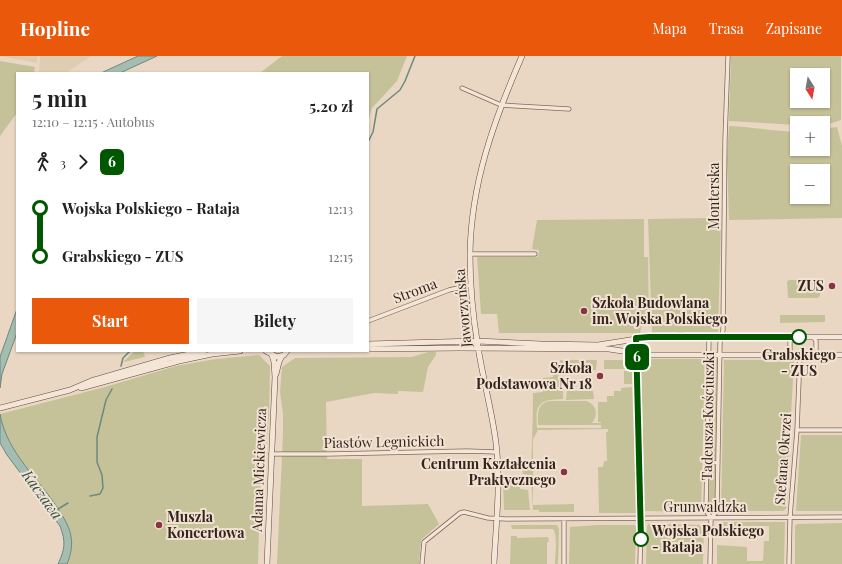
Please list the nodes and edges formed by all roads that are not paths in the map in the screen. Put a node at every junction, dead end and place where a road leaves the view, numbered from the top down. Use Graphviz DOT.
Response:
graph roads {
  1 [pos="522,56"];
  2 [pos="728,56"];
  3 [pos="462,88"];
  4 [pos="501,105"];
  5 [pos="569,109"];
  6 [pos="470,254"];
  7 [pos="535,254"];
  8 [pos="471,284"];
  9 [pos="369,321"];
  10 [pos="709,337"];
  11 [pos="721,337"];
  12 [pos="793,337"];
  13 [pos="813,337"];
  14 [pos="842,337"];
  15 [pos="636,338"];
  16 [pos="477,341"];
  17 [pos="369,344"];
  18 [pos="603,347"];
  19 [pos="478,348"];
  20 [pos="369,349"];
  21 [pos="201,352"];
  22 [pos="232,352"];
  23 [pos="286,352"];
  24 [pos="269,353"];
  25 [pos="637,354"];
  26 [pos="792,354"];
  27 [pos="800,354"];
  28 [pos="813,354"];
  29 [pos="842,354"];
  30 [pos="709,355"];
  31 [pos="720,355"];
  32 [pos="282,356"];
  33 [pos="152,366"];
  34 [pos="275,377"];
  35 [pos="0,408"];
  36 [pos="797,430"];
  37 [pos="842,430"];
  38 [pos="497,452"];
  39 [pos="271,454"];
  40 [pos="707,462"];
  41 [pos="718,463"];
  42 [pos="790,517"];
  43 [pos="842,517"];
  44 [pos="497,518"];
  45 [pos="564,518"];
  46 [pos="641,518"];
  47 [pos="711,518"];
  48 [pos="267,564"];
  49 [pos="422,564"];
  50 [pos="494,564"];
  51 [pos="564,564"];
  52 [pos="640,564"];
  53 [pos="710,564"];
  54 [pos="789,564"];
  1 -- 4 [label="street, Jaworzyńska"];
  2 -- 11 [label="street, Monterska"];
  3 -- 4 [label="street"];
  4 -- 5 [label="street"];
  4 -- 6 [label="street, Jaworzyńska"];
  6 -- 7 [label="street"];
  6 -- 8 [label="street, Jaworzyńska"];
  8 -- 9 [label="street, Stroma"];
  8 -- 16 [label="street, Jaworzyńska"];
  10 -- 11 [label="street"];
  10 -- 15 [label="street"];
  10 -- 30 [label="street, Tadeusza Kościuszki"];
  11 -- 12 [label="street"];
  11 -- 31 [label="street, Tadeusza Kościuszki"];
  12 -- 13 [label="street"];
  12 -- 26 [label="street"];
  13 -- 14 [label="street"];
  13 -- 28 [label="street"];
  15 -- 18 [label="street"];
  15 -- 25 [label="street"];
  16 -- 17 [label="street"];
  16 -- 18 [label="street"];
  16 -- 19 [label="street, Jaworzyńska"];
  18 -- 19 [label="street"];
  18 -- 25 [label="street"];
  19 -- 20 [label="street"];
  19 -- 38 [label="street, Jaworzyńska"];
  21 -- 33 [label="street"];
  22 -- 33 [label="street"];
  23 -- 32 [label="street"];
  24 -- 32 [label="street"];
  24 -- 34 [label="street, Adama Mickiewicza"];
  25 -- 30 [label="street"];
  25 -- 46 [label="street"];
  26 -- 27 [label="street"];
  26 -- 31 [label="street"];
  27 -- 28 [label="street"];
  27 -- 36 [label="street, Stefana Okrzei"];
  28 -- 29 [label="street"];
  30 -- 31 [label="street"];
  30 -- 40 [label="street, Tadeusza Kościuszki"];
  31 -- 41 [label="street, Tadeusza Kościuszki"];
  32 -- 34 [label="street, Adama Mickiewicza"];
  33 -- 35 [label="street"];
  34 -- 39 [label="street, Adama Mickiewicza"];
  36 -- 37 [label="street"];
  36 -- 42 [label="street, Stefana Okrzei"];
  38 -- 39 [label="street, Piastów Legnickich"];
  38 -- 44 [label="street, Jaworzyńska"];
  39 -- 48 [label="street, Adama Mickiewicza"];
  40 -- 41 [label="street"];
  40 -- 47 [label="street, Tadeusza Kościuszki"];
  41 -- 47 [label="street, Tadeusza Kościuszki"];
  42 -- 43 [label="street, Grunwaldzka"];
  42 -- 47 [label="street, Grunwaldzka"];
  42 -- 54 [label="street, Stefana Okrzei"];
  44 -- 45 [label="street, Grunwaldzka"];
  44 -- 49 [label="street, Grunwaldzka"];
  44 -- 50 [label="street, Jaworzyńska"];
  45 -- 46 [label="street, Grunwaldzka"];
  45 -- 51 [label="street"];
  46 -- 47 [label="street, Grunwaldzka"];
  46 -- 52 [label="street"];
  47 -- 53 [label="street, Tadeusza Kościuszki"];
}
